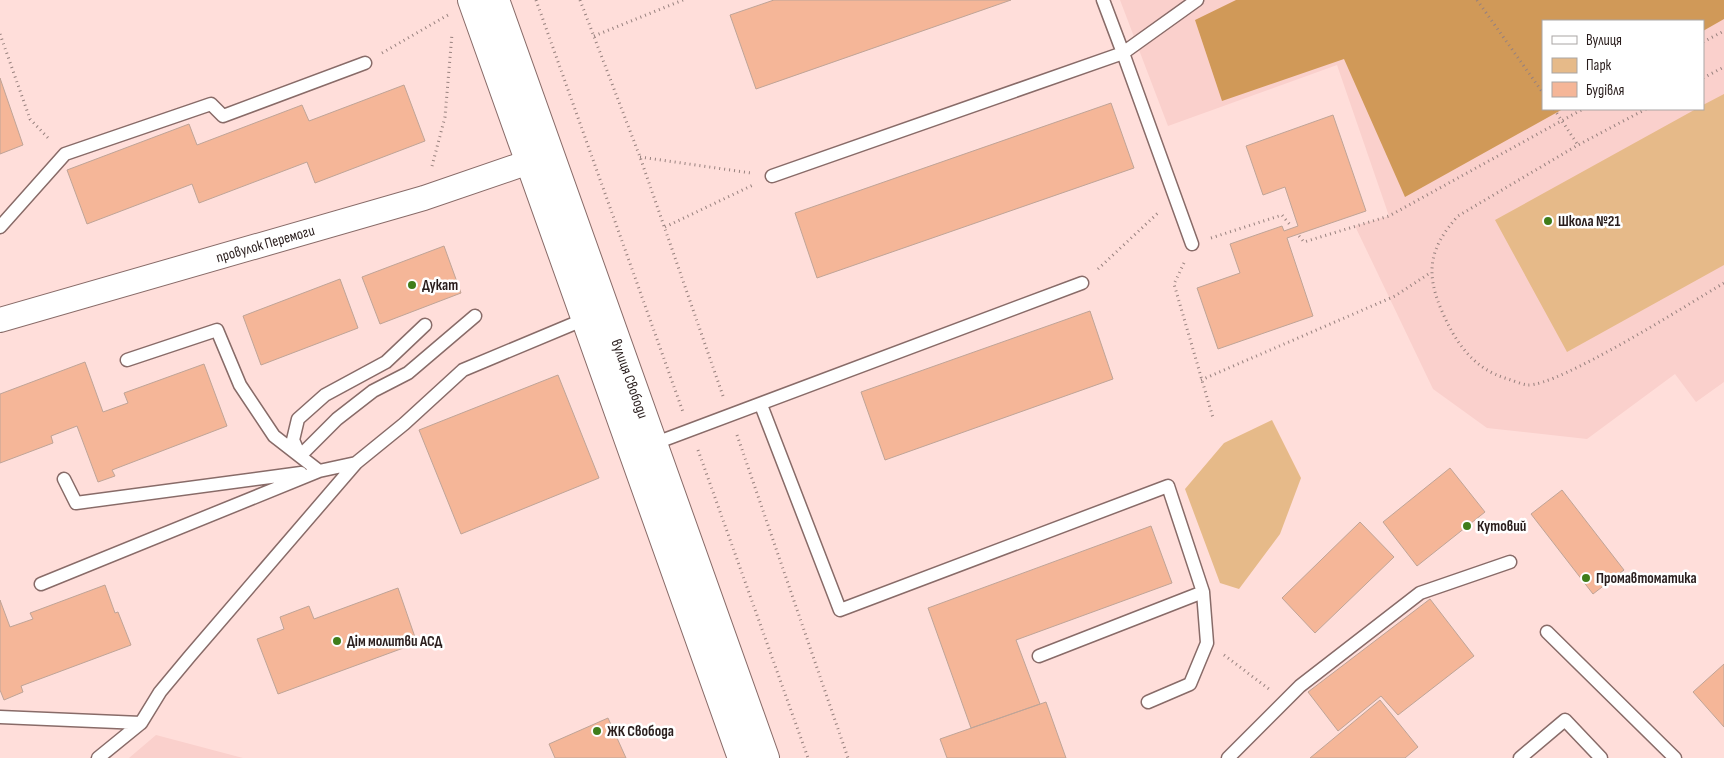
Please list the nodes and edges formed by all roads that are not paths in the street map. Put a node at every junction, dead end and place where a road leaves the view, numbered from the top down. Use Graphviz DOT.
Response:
graph roads {
  1 [pos="472,0"];
  2 [pos="495,0"];
  3 [pos="1103,0"];
  4 [pos="1197,0"];
  5 [pos="1123,53"];
  6 [pos="365,63"];
  7 [pos="529,162"];
  8 [pos="772,176"];
  9 [pos="0,227"];
  10 [pos="1192,244"];
  11 [pos="1082,283"];
  12 [pos="474,316"];
  13 [pos="586,319"];
  14 [pos="0,320"];
  15 [pos="425,325"];
  16 [pos="127,360"];
  17 [pos="762,404"];
  18 [pos="653,444"];
  19 [pos="300,456"];
  20 [pos="356,463"];
  21 [pos="318,471"];
  22 [pos="64,479"];
  23 [pos="1510,562"];
  24 [pos="41,584"];
  25 [pos="1203,592"];
  26 [pos="1547,632"];
  27 [pos="1039,656"];
  28 [pos="1148,702"];
  29 [pos="0,717"];
  30 [pos="141,723"];
  31 [pos="98,758"];
  32 [pos="742,758"];
  33 [pos="765,758"];
  34 [pos="1228,758"];
  35 [pos="1520,758"];
  36 [pos="1601,758"];
  37 [pos="1675,758"];
  1 -- 7 [label="main road, вулиця Свободи"];
  2 -- 18 [label="main road, вулиця Свободи"];
  3 -- 5 [label="lane"];
  4 -- 5 [label="lane"];
  5 -- 8 [label="lane"];
  5 -- 10 [label="lane"];
  6 -- 9 [label="lane"];
  7 -- 13 [label="main road, вулиця Свободи"];
  7 -- 14 [label="street, провулок Перемоги"];
  11 -- 17 [label="lane"];
  12 -- 19 [label="lane"];
  13 -- 20 [label="lane"];
  13 -- 32 [label="main road, вулиця Свободи"];
  15 -- 19 [label="lane"];
  16 -- 19 [label="lane"];
  17 -- 18 [label="lane"];
  17 -- 25 [label="lane"];
  18 -- 33 [label="main road, вулиця Свободи"];
  19 -- 21 [label="lane"];
  20 -- 21 [label="lane"];
  20 -- 30 [label="lane"];
  21 -- 22 [label="lane"];
  21 -- 24 [label="lane"];
  23 -- 34 [label="lane"];
  25 -- 27 [label="lane"];
  25 -- 28 [label="lane"];
  26 -- 37 [label="lane"];
  29 -- 30 [label="lane"];
  30 -- 31 [label="lane"];
  35 -- 36 [label="lane"];
}
